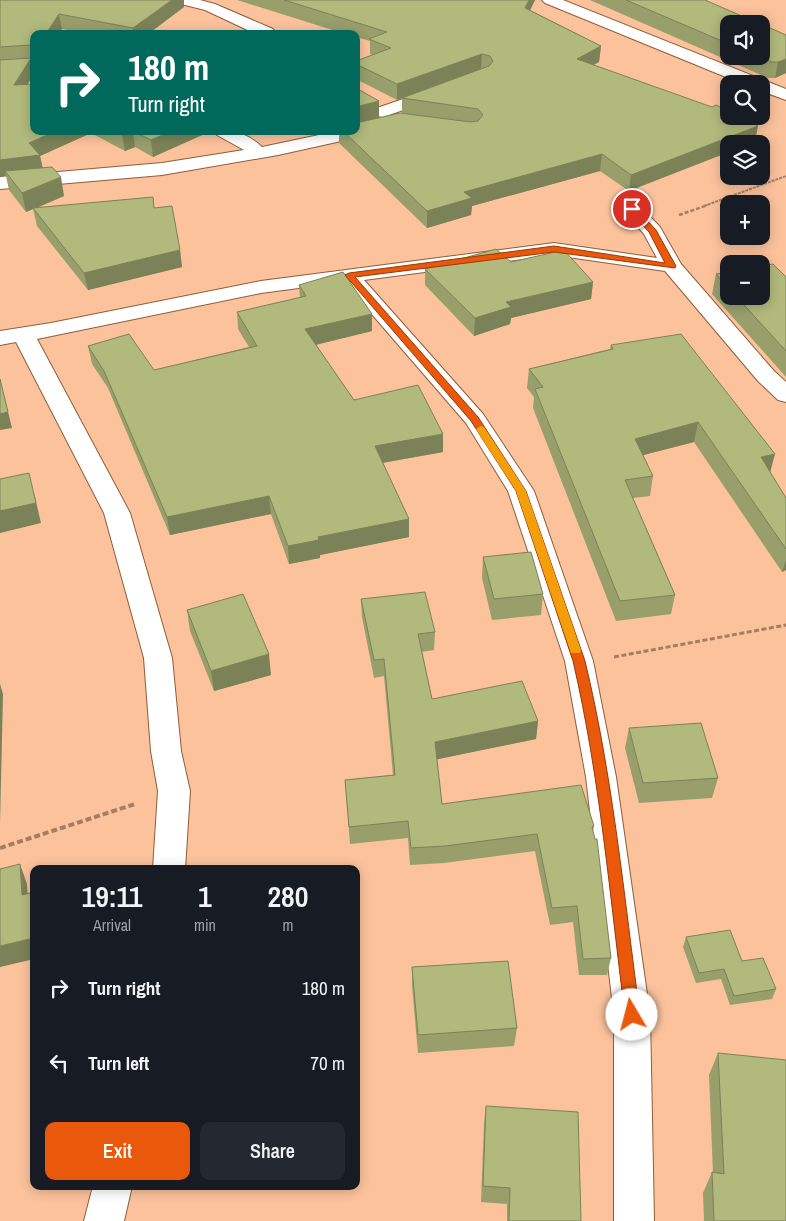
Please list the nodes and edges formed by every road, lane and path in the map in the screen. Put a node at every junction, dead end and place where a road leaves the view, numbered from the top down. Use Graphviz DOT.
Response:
graph roads {
  1 [pos="182,0"];
  2 [pos="550,0"];
  3 [pos="262,30"];
  4 [pos="738,75"];
  5 [pos="454,86"];
  6 [pos="770,88"];
  7 [pos="786,95"];
  8 [pos="365,102"];
  9 [pos="383,112"];
  10 [pos="360,131"];
  11 [pos="231,135"];
  12 [pos="342,135"];
  13 [pos="257,154"];
  14 [pos="786,176"];
  15 [pos="0,183"];
  16 [pos="632,209"];
  17 [pos="647,224"];
  18 [pos="672,266"];
  19 [pos="349,275"];
  20 [pos="12,337"];
  21 [pos="786,395"];
  22 [pos="786,625"];
  23 [pos="579,661"];
  24 [pos="174,791"];
  25 [pos="0,848"];
  26 [pos="169,865"];
  27 [pos="112,1190"];
  28 [pos="104,1221"];
  29 [pos="634,1221"];
  1 -- 3 [label="street"];
  2 -- 4 [label="street"];
  5 -- 9 [label="street"];
  6 -- 7 [label="street"];
  8 -- 9 [label="street"];
  9 -- 10 [label="street"];
  11 -- 13 [label="street"];
  12 -- 13 [label="street"];
  13 -- 15 [label="street"];
  14 -- 17 [label="path"];
  16 -- 17 [label="street"];
  17 -- 18 [label="street"];
  18 -- 19 [label="street"];
  18 -- 21 [label="street"];
  19 -- 20 [label="street"];
  19 -- 23 [label="street"];
  20 -- 24 [label="street"];
  22 -- 23 [label="path"];
  23 -- 29 [label="street"];
  24 -- 25 [label="path"];
  24 -- 26 [label="street"];
  27 -- 28 [label="street"];
}
